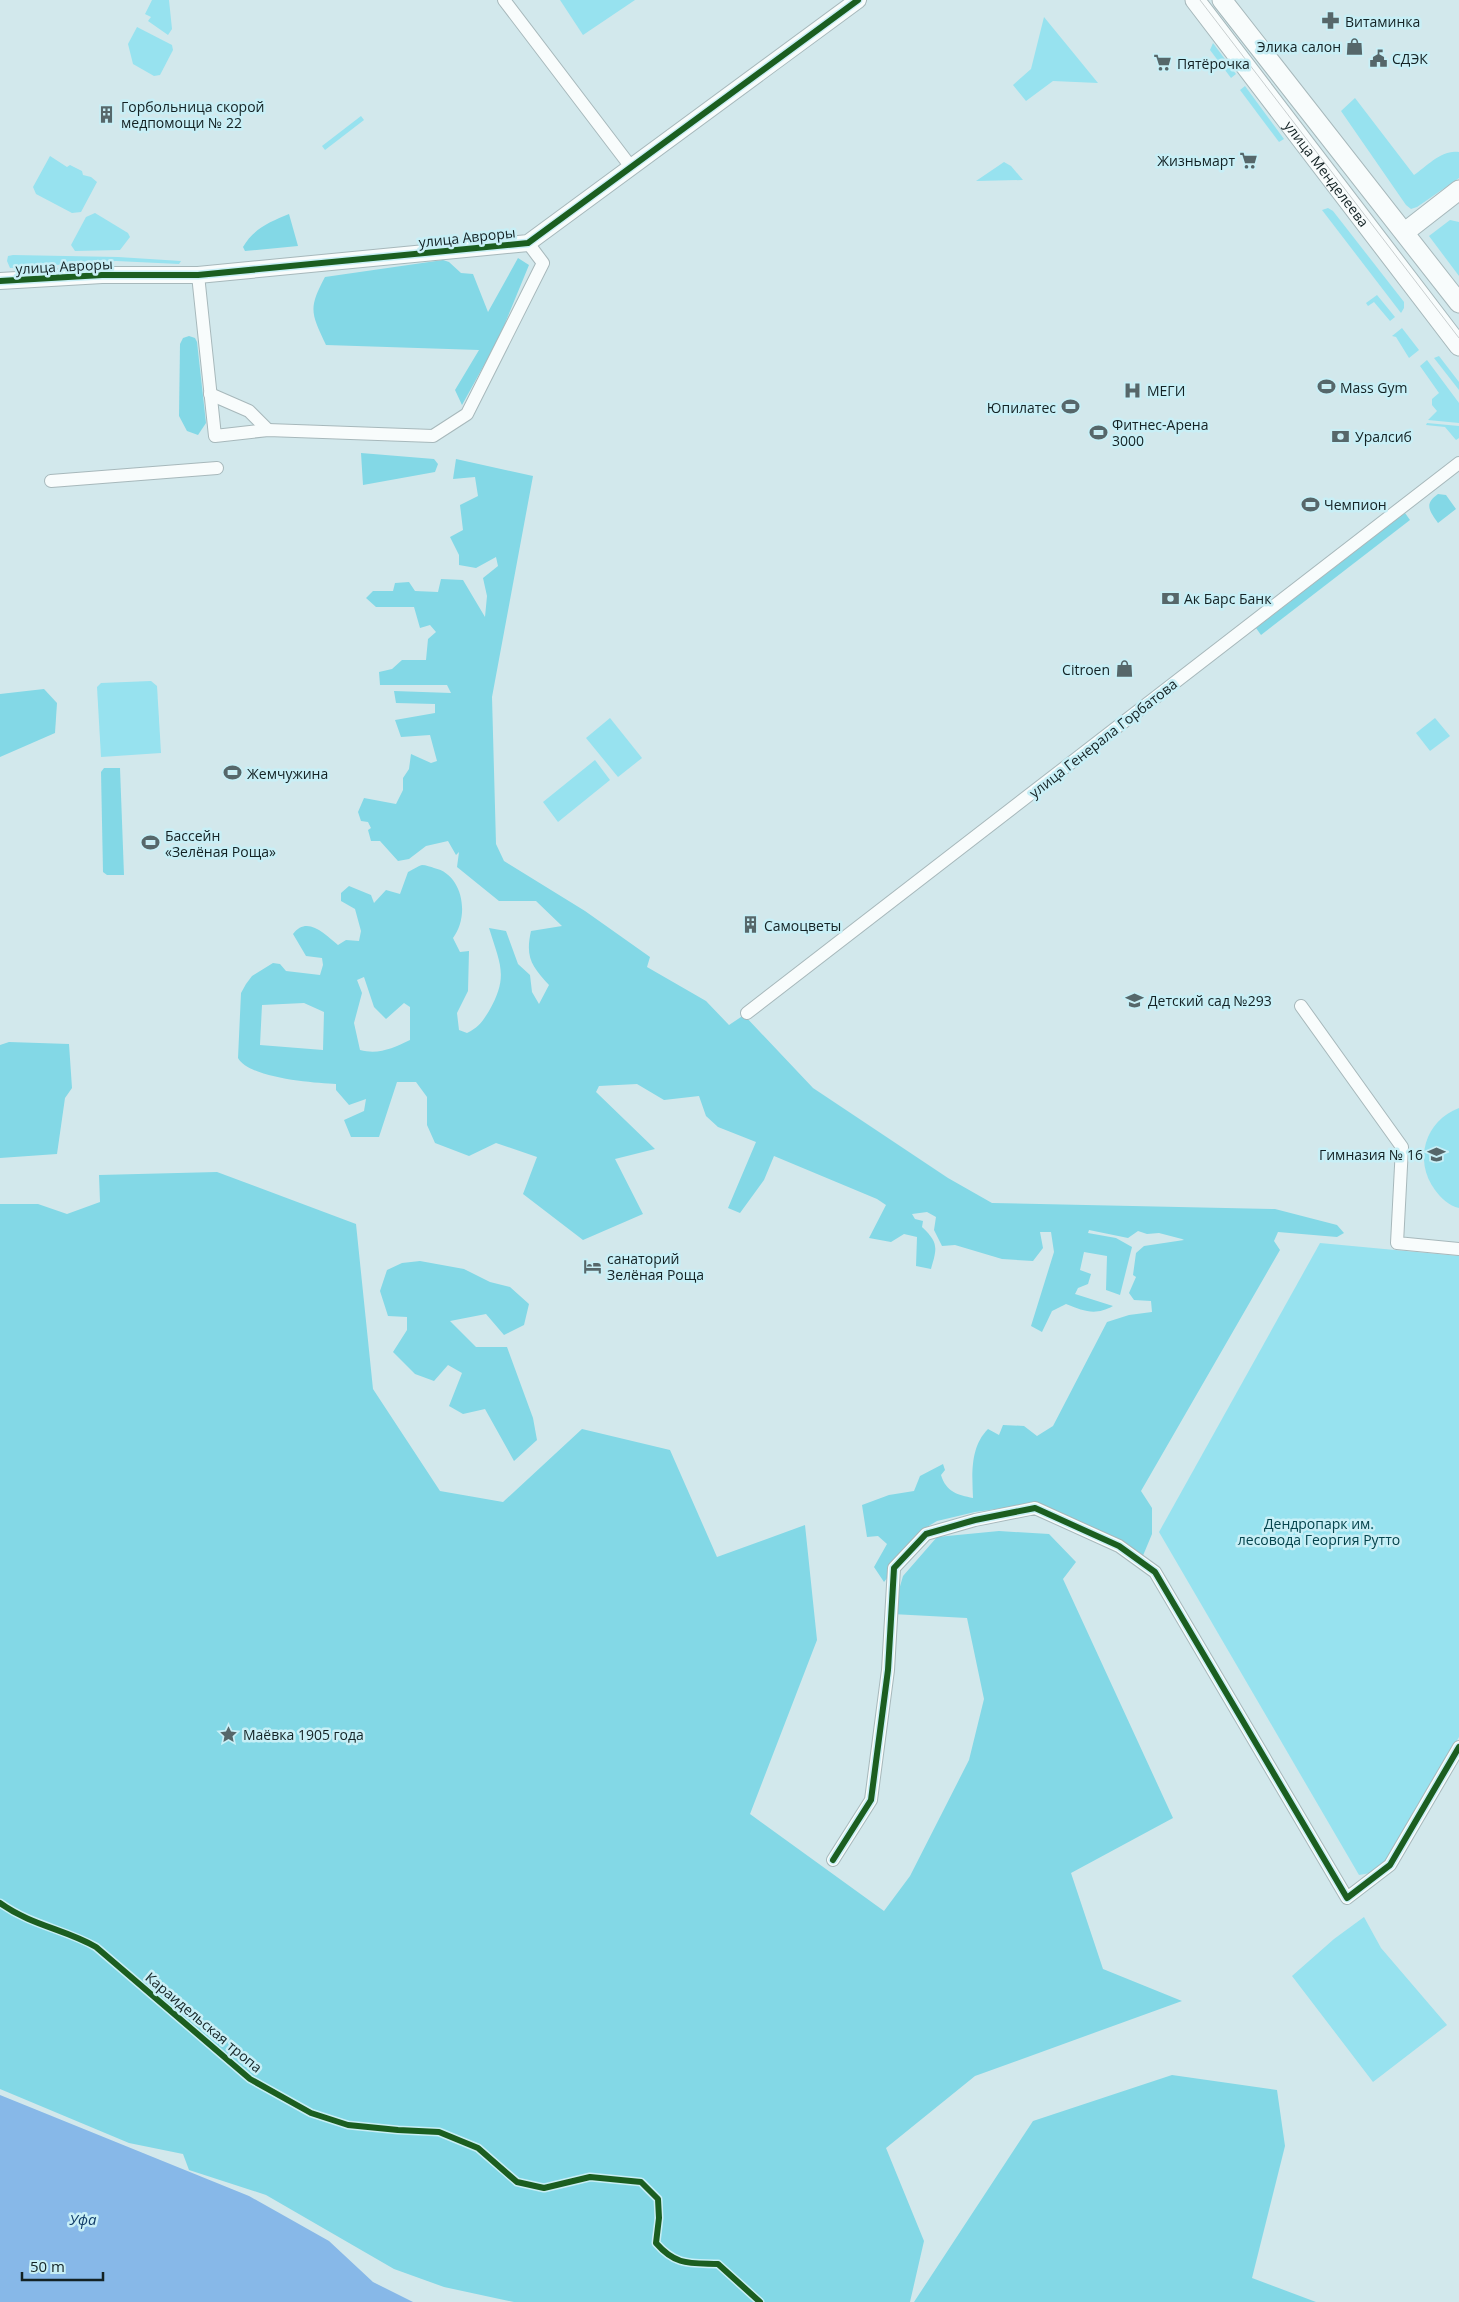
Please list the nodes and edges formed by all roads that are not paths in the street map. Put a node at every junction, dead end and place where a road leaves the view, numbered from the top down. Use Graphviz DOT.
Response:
graph roads {
  1 [pos="504,0"];
  2 [pos="858,0"];
  3 [pos="1194,0"];
  4 [pos="1222,0"];
  5 [pos="631,167"];
  6 [pos="1459,190"];
  7 [pos="1405,232"];
  8 [pos="528,243"];
  9 [pos="198,275"];
  10 [pos="0,282"];
  11 [pos="1459,303"];
  12 [pos="1459,346"];
  13 [pos="210,394"];
  14 [pos="268,430"];
  15 [pos="1459,462"];
  16 [pos="217,468"];
  17 [pos="51,481"];
  18 [pos="1301,1006"];
  19 [pos="747,1013"];
  20 [pos="1459,1249"];
  21 [pos="1459,1747"];
  22 [pos="834,1860"];
  1 -- 5 [label="street"];
  2 -- 5 [label="street, улица Авроры"];
  3 -- 12 [label="main road, улица Менделеева"];
  4 -- 7 [label="main road, улица Менделеева"];
  5 -- 8 [label="street, улица Авроры"];
  6 -- 7 [label="main road"];
  7 -- 11 [label="main road, улица Менделеева"];
  8 -- 9 [label="street, улица Авроры"];
  8 -- 14 [label="street"];
  9 -- 10 [label="street, улица Авроры"];
  9 -- 13 [label="street"];
  13 -- 14 [label="street"];
  13 -- 14 [label="street"];
  15 -- 19 [label="street, улица Генерала Горбатова"];
  16 -- 17 [label="street"];
  18 -- 20 [label="street"];
  21 -- 22 [label="street"];
}
